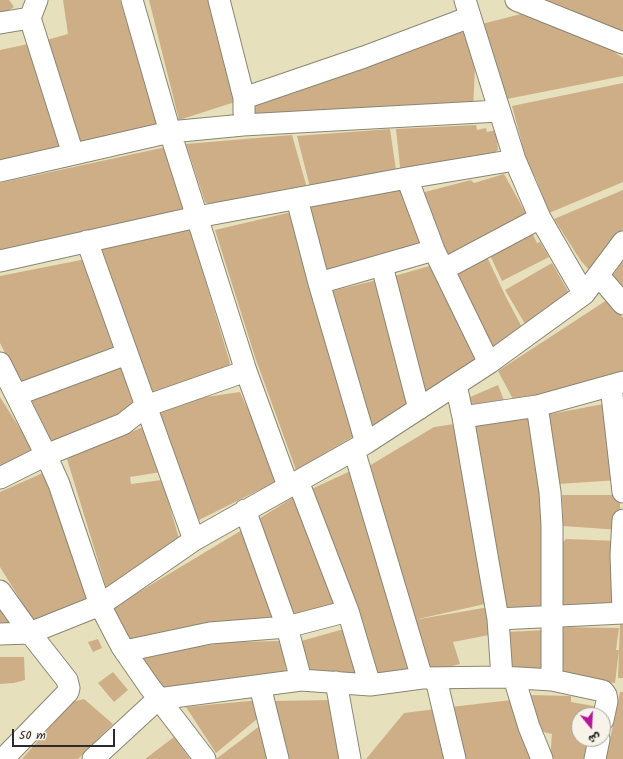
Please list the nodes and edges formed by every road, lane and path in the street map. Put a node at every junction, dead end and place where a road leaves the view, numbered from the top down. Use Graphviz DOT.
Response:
graph roads {
  1 [pos="132,0"];
  2 [pos="219,0"];
  3 [pos="516,0"];
  4 [pos="467,8"];
  5 [pos="33,9"];
  6 [pos="0,23"];
  7 [pos="623,43"];
  8 [pos="244,98"];
  9 [pos="499,112"];
  10 [pos="244,125"];
  11 [pos="170,132"];
  12 [pos="73,154"];
  13 [pos="515,160"];
  14 [pos="0,171"];
  15 [pos="407,178"];
  16 [pos="297,199"];
  17 [pos="197,217"];
  18 [pos="540,218"];
  19 [pos="87,241"];
  20 [pos="623,242"];
  21 [pos="434,250"];
  22 [pos="0,261"];
  23 [pos="382,266"];
  24 [pos="444,269"];
  25 [pos="600,276"];
  26 [pos="319,283"];
  27 [pos="584,294"];
  28 [pos="623,304"];
  29 [pos="127,354"];
  30 [pos="0,363"];
  31 [pos="489,363"];
  32 [pos="246,371"];
  33 [pos="617,384"];
  34 [pos="456,385"];
  35 [pos="16,395"];
  36 [pos="146,406"];
  37 [pos="537,406"];
  38 [pos="419,409"];
  39 [pos="463,417"];
  40 [pos="360,446"];
  41 [pos="46,455"];
  42 [pos="0,478"];
  43 [pos="293,484"];
  44 [pos="623,492"];
  45 [pos="245,510"];
  46 [pos="623,520"];
  47 [pos="194,540"];
  48 [pos="0,591"];
  49 [pos="100,605"];
  50 [pos="348,611"];
  51 [pos="623,613"];
  52 [pos="553,616"];
  53 [pos="498,619"];
  54 [pos="287,627"];
  55 [pos="30,633"];
  56 [pos="0,634"];
  57 [pos="125,652"];
  58 [pos="508,677"];
  59 [pos="429,678"];
  60 [pos="301,680"];
  61 [pos="552,680"];
  62 [pos="336,682"];
  63 [pos="370,685"];
  64 [pos="260,686"];
  65 [pos="158,699"];
  66 [pos="606,707"];
  67 [pos="597,747"];
  68 [pos="3,759"];
  69 [pos="94,759"];
  70 [pos="205,759"];
  71 [pos="278,759"];
  72 [pos="350,759"];
  73 [pos="455,759"];
  74 [pos="542,759"];
  75 [pos="595,759"];
  1 -- 11 [label="street"];
  2 -- 8 [label="street"];
  3 -- 7 [label="street"];
  4 -- 8 [label="street"];
  4 -- 9 [label="street"];
  5 -- 6 [label="street"];
  5 -- 12 [label="street"];
  8 -- 10 [label="street"];
  9 -- 10 [label="street"];
  9 -- 13 [label="street"];
  10 -- 11 [label="street"];
  11 -- 12 [label="street"];
  11 -- 17 [label="street"];
  12 -- 14 [label="street"];
  13 -- 15 [label="street"];
  13 -- 18 [label="street"];
  15 -- 16 [label="street"];
  15 -- 21 [label="street"];
  16 -- 17 [label="street"];
  16 -- 26 [label="street"];
  17 -- 19 [label="street"];
  17 -- 32 [label="street"];
  18 -- 24 [label="street"];
  18 -- 27 [label="street"];
  19 -- 22 [label="street"];
  19 -- 29 [label="street"];
  20 -- 25 [label="street"];
  21 -- 23 [label="street"];
  21 -- 24 [label="street"];
  23 -- 26 [label="street"];
  23 -- 38 [label="street"];
  24 -- 31 [label="street"];
  25 -- 27 [label="street"];
  25 -- 28 [label="street"];
  26 -- 40 [label="street"];
  27 -- 31 [label="street"];
  29 -- 35 [label="street"];
  29 -- 36 [label="street"];
  30 -- 35 [label="street"];
  31 -- 34 [label="street"];
  32 -- 36 [label="street"];
  32 -- 43 [label="street"];
  33 -- 37 [label="street"];
  33 -- 44 [label="street"];
  34 -- 38 [label="street"];
  34 -- 39 [label="street"];
  35 -- 41 [label="street"];
  36 -- 41 [label="street"];
  36 -- 47 [label="street"];
  37 -- 39 [label="street"];
  37 -- 52 [label="street"];
  38 -- 40 [label="street"];
  39 -- 53 [label="street"];
  40 -- 43 [label="street"];
  40 -- 59 [label="street"];
  41 -- 42 [label="street"];
  41 -- 49 [label="street"];
  43 -- 45 [label="street"];
  43 -- 50 [label="street"];
  45 -- 47 [label="street"];
  45 -- 54 [label="street"];
  46 -- 51 [label="street"];
  47 -- 49 [label="street"];
  48 -- 55 [label="street"];
  49 -- 55 [label="street"];
  49 -- 57 [label="street"];
  50 -- 54 [label="street"];
  50 -- 63 [label="street"];
  51 -- 52 [label="street"];
  52 -- 53 [label="street"];
  52 -- 61 [label="street"];
  53 -- 58 [label="street"];
  54 -- 57 [label="street"];
  54 -- 60 [label="street"];
  55 -- 56 [label="street"];
  55 -- 68 [label="street"];
  57 -- 65 [label="street"];
  58 -- 59 [label="street"];
  58 -- 61 [label="street"];
  58 -- 74 [label="street"];
  59 -- 63 [label="street"];
  59 -- 73 [label="street"];
  60 -- 62 [label="street"];
  60 -- 64 [label="street"];
  61 -- 66 [label="street"];
  62 -- 63 [label="street"];
  62 -- 72 [label="street"];
  64 -- 65 [label="street"];
  64 -- 71 [label="street"];
  65 -- 69 [label="street"];
  65 -- 70 [label="street"];
  67 -- 75 [label="street"];
}
